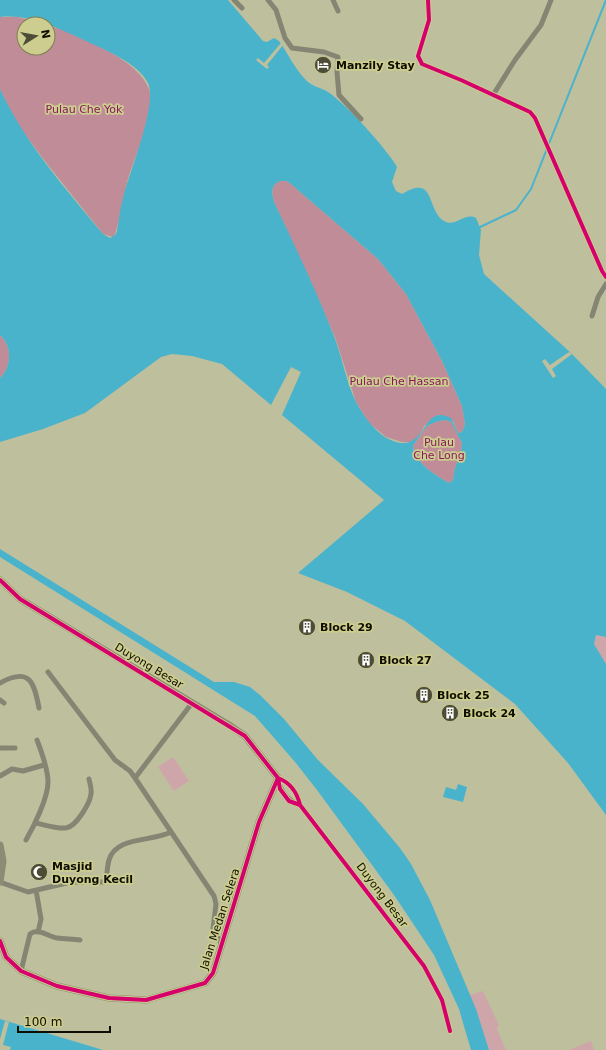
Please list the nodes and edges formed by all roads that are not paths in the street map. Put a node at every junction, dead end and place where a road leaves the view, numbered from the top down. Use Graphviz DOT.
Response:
graph roads {
  1 [pos="234,0"];
  2 [pos="268,0"];
  3 [pos="333,0"];
  4 [pos="428,0"];
  5 [pos="551,0"];
  6 [pos="242,8"];
  7 [pos="338,11"];
  8 [pos="494,95"];
  9 [pos="361,119"];
  10 [pos="606,277"];
  11 [pos="606,284"];
  12 [pos="592,316"];
  13 [pos="0,580"];
  14 [pos="48,672"];
  15 [pos="0,683"];
  16 [pos="192,703"];
  17 [pos="39,708"];
  18 [pos="37,740"];
  19 [pos="0,748"];
  20 [pos="16,748"];
  21 [pos="44,765"];
  22 [pos="0,776"];
  23 [pos="135,778"];
  24 [pos="278,778"];
  25 [pos="89,779"];
  26 [pos="300,805"];
  27 [pos="36,823"];
  28 [pos="172,832"];
  29 [pos="26,840"];
  30 [pos="0,845"];
  31 [pos="0,882"];
  32 [pos="36,890"];
  33 [pos="38,932"];
  34 [pos="80,940"];
  35 [pos="0,941"];
  36 [pos="222,945"];
  37 [pos="20,971"];
  38 [pos="450,1031"];
  1 -- 6 [label="street"];
  2 -- 9 [label="street"];
  3 -- 7 [label="street"];
  4 -- 8 [label="street"];
  5 -- 8 [label="street"];
  8 -- 10 [label="street"];
  11 -- 12 [label="street"];
  13 -- 16 [label="street, Duyong Besar"];
  14 -- 23 [label="street"];
  15 -- 17 [label="street"];
  16 -- 23 [label="street"];
  16 -- 24 [label="street, Duyong Besar"];
  18 -- 21 [label="street"];
  19 -- 20 [label="street"];
  21 -- 22 [label="street"];
  21 -- 27 [label="street"];
  23 -- 28 [label="street"];
  24 -- 26 [label="street, Duyong Besar"];
  24 -- 26 [label="street, Duyong Besar"];
  24 -- 36 [label="street, Jalan Medan Selera"];
  25 -- 27 [label="street"];
  26 -- 38 [label="street, Duyong Besar"];
  27 -- 29 [label="street"];
  28 -- 32 [label="street"];
  28 -- 36 [label="street"];
  30 -- 31 [label="street"];
  31 -- 32 [label="street"];
  32 -- 33 [label="street"];
  33 -- 34 [label="street"];
  33 -- 37 [label="street"];
  35 -- 37 [label="street, Jalan Medan Selera"];
  36 -- 37 [label="street, Jalan Medan Selera"];
}
